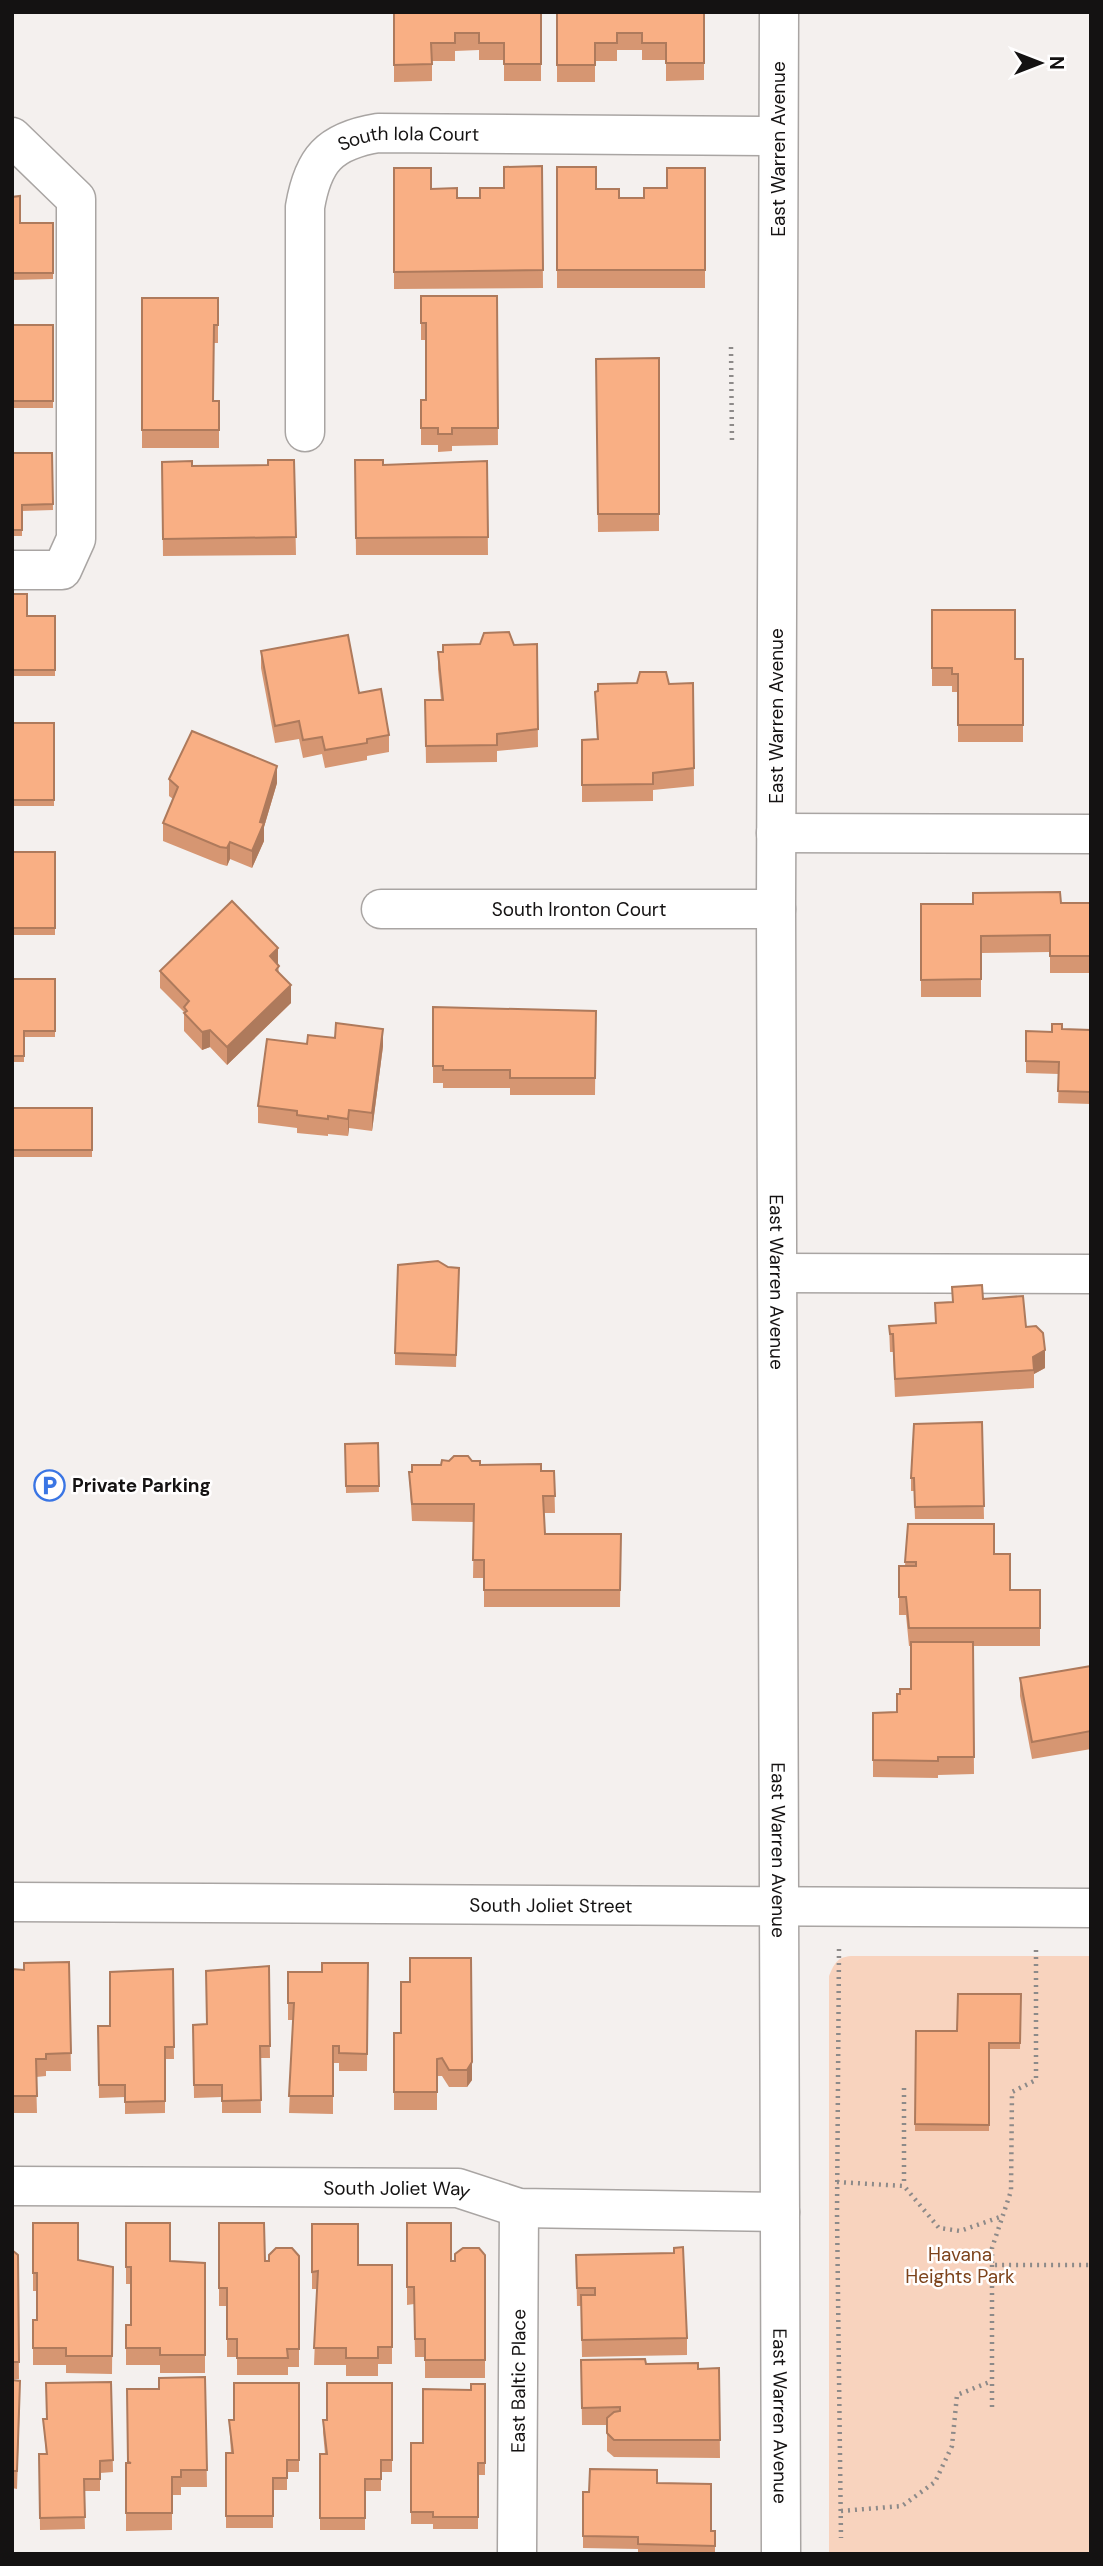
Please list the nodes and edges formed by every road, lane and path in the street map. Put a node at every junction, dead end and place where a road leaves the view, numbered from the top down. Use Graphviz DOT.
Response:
graph roads {
  1 [pos="779,12"];
  2 [pos="778,136"];
  3 [pos="12,137"];
  4 [pos="304,432"];
  5 [pos="12,570"];
  6 [pos="776,833"];
  7 [pos="1091,834"];
  8 [pos="381,909"];
  9 [pos="776,909"];
  10 [pos="778,1273"];
  11 [pos="1091,1274"];
  12 [pos="12,1902"];
  13 [pos="782,1906"];
  14 [pos="1091,1908"];
  15 [pos="852,1949"];
  16 [pos="1023,1949"];
  17 [pos="1036,1949"];
  18 [pos="1049,1949"];
  19 [pos="904,2088"];
  20 [pos="837,2182"];
  21 [pos="12,2186"];
  22 [pos="904,2186"];
  23 [pos="519,2208"];
  24 [pos="780,2212"];
  25 [pos="1003,2216"];
  26 [pos="992,2265"];
  27 [pos="1091,2265"];
  28 [pos="992,2381"];
  29 [pos="992,2411"];
  30 [pos="841,2511"];
  31 [pos="841,2538"];
  32 [pos="517,2554"];
  33 [pos="781,2554"];
  1 -- 2 [label="street, East Warren Avenue"];
  2 -- 4 [label="street, South Iola Court"];
  2 -- 6 [label="street, East Warren Avenue"];
  3 -- 5 [label="street"];
  6 -- 7 [label="street"];
  6 -- 9 [label="street, East Warren Avenue"];
  8 -- 9 [label="street, South Ironton Court"];
  9 -- 10 [label="street, East Warren Avenue"];
  10 -- 11 [label="street"];
  10 -- 13 [label="street, East Warren Avenue"];
  12 -- 13 [label="street, South Joliet Street"];
  13 -- 14 [label="street, South Joliet Street"];
  13 -- 24 [label="street, East Warren Avenue"];
  15 -- 20 [label="path"];
  16 -- 17 [label="path"];
  17 -- 18 [label="path"];
  17 -- 25 [label="path"];
  19 -- 22 [label="path"];
  20 -- 22 [label="path"];
  20 -- 30 [label="path"];
  21 -- 23 [label="street, South Joliet Way"];
  22 -- 25 [label="path"];
  23 -- 24 [label="street, South Joliet Way"];
  23 -- 32 [label="street, East Baltic Place"];
  24 -- 33 [label="street, East Warren Avenue"];
  25 -- 26 [label="path"];
  26 -- 27 [label="path"];
  26 -- 28 [label="path"];
  28 -- 29 [label="path"];
  28 -- 30 [label="path"];
  30 -- 31 [label="path"];
}
